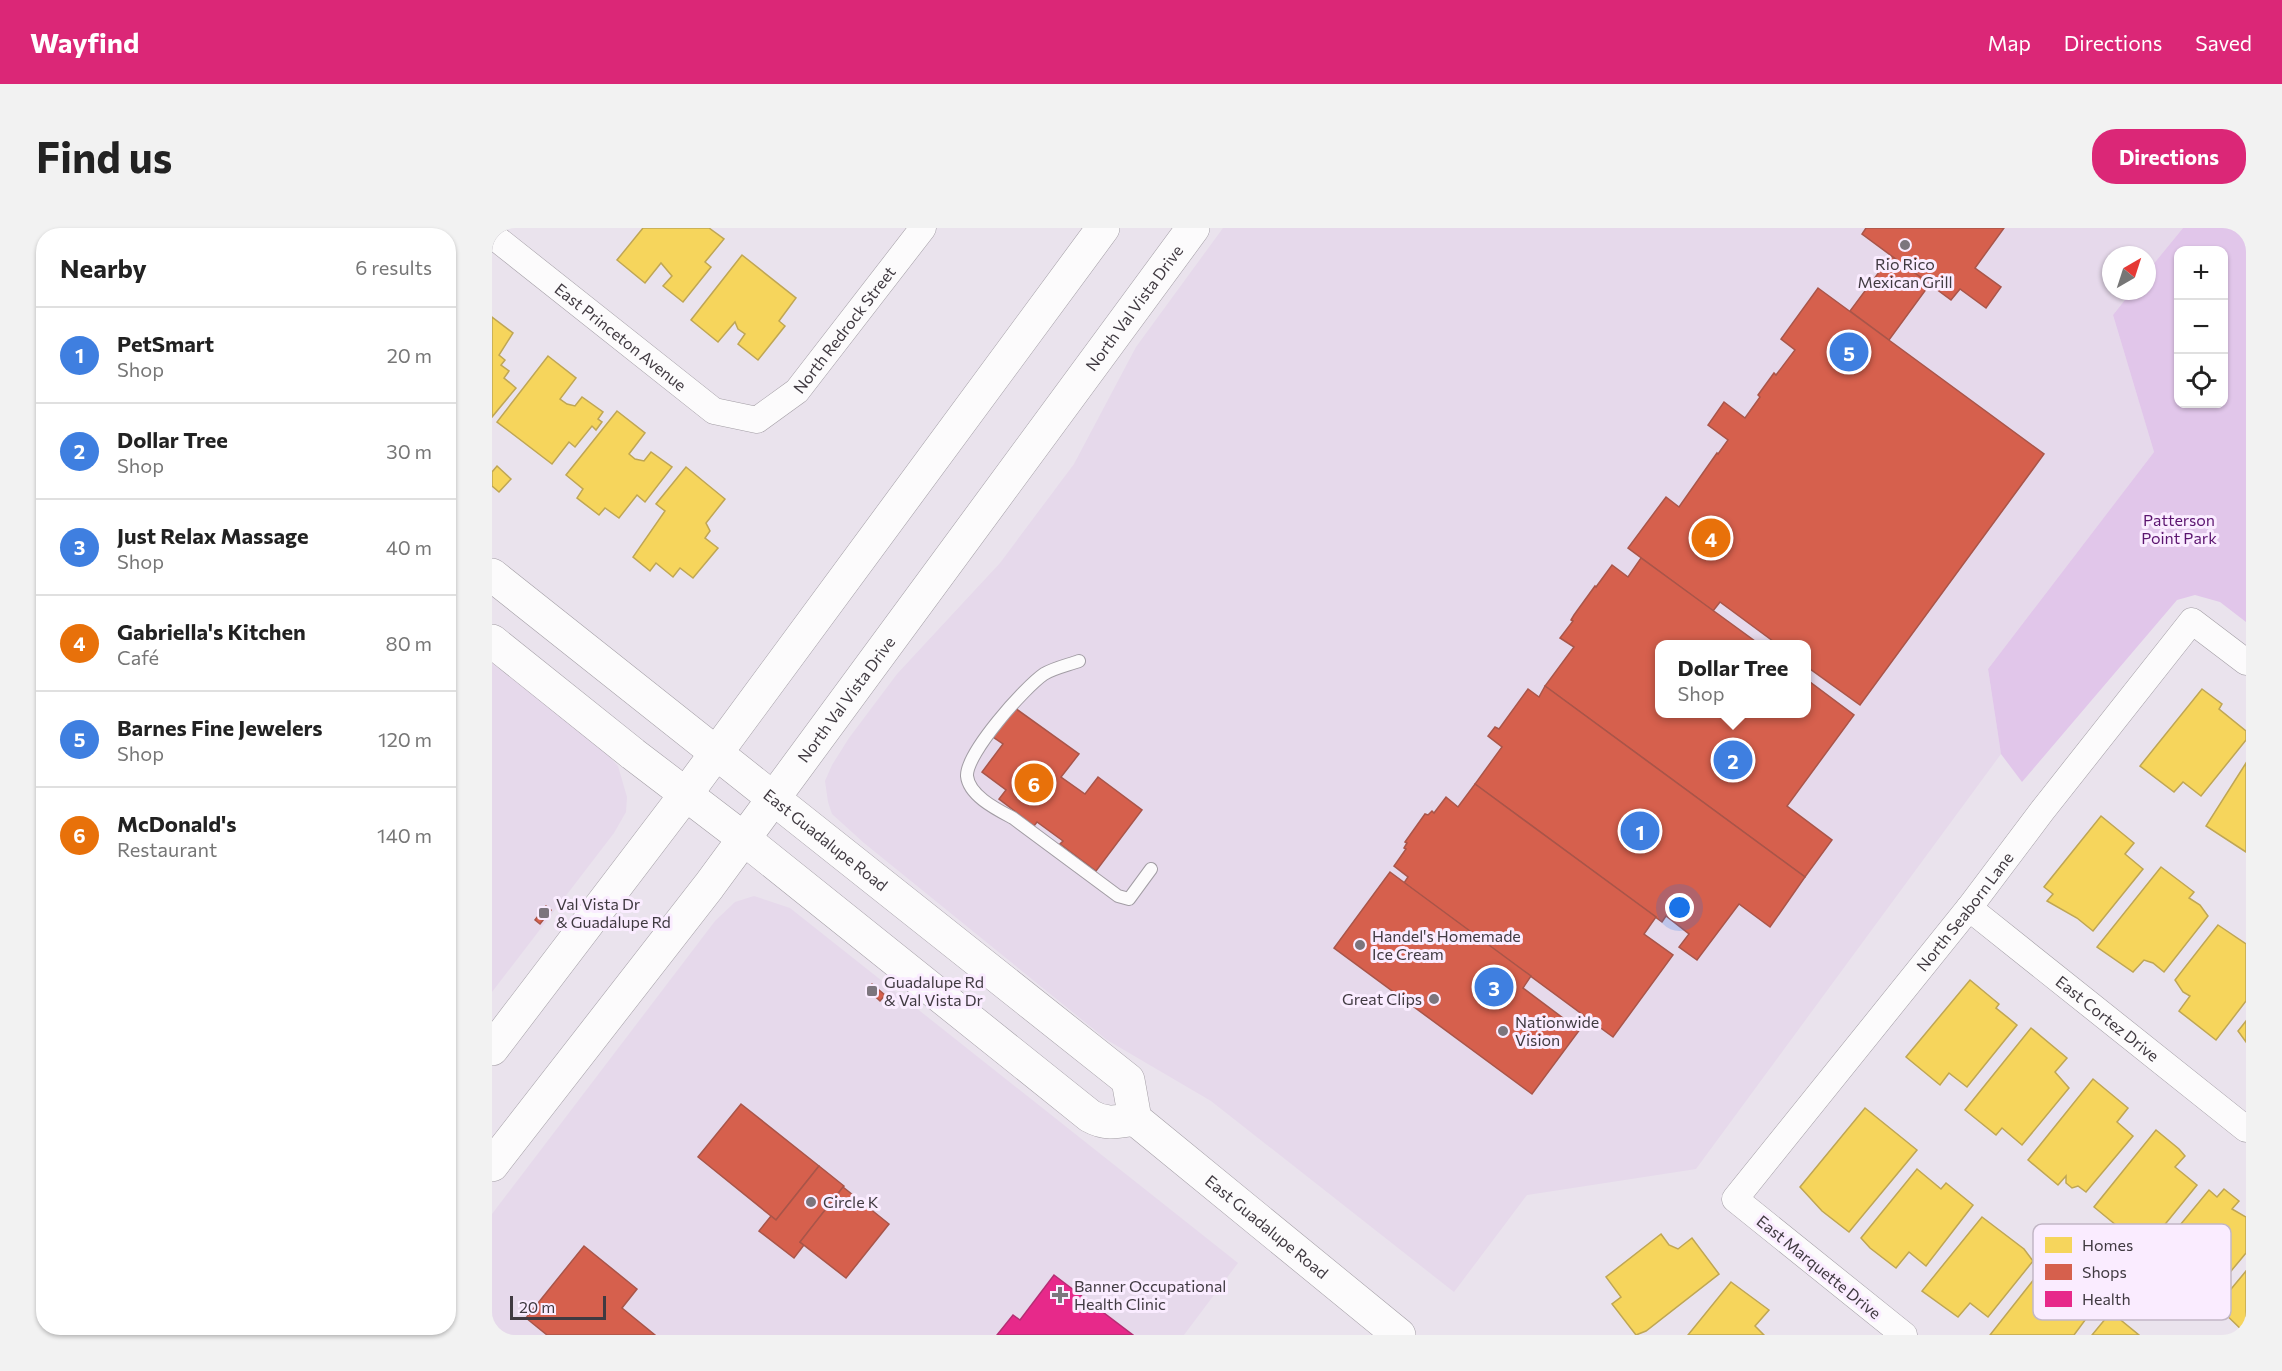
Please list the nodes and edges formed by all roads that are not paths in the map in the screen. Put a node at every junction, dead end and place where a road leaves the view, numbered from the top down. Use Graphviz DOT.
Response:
graph roads {
  1 [pos="922,228"];
  2 [pos="1103,228"];
  3 [pos="1193,228"];
  4 [pos="492,235"];
  5 [pos="757,420"];
  6 [pos="492,574"];
  7 [pos="492,641"];
  8 [pos="1079,661"];
  9 [pos="2246,662"];
  10 [pos="717,752"];
  11 [pos="686,794"];
  12 [pos="773,798"];
  13 [pos="743,838"];
  14 [pos="1151,869"];
  15 [pos="1969,908"];
  16 [pos="492,1049"];
  17 [pos="1135,1119"];
  18 [pos="2246,1129"];
  19 [pos="492,1165"];
  20 [pos="1735,1199"];
  21 [pos="1399,1335"];
  22 [pos="1904,1335"];
  1 -- 5 [label="street, North Redrock Street"];
  2 -- 10 [label="main road"];
  3 -- 12 [label="main road, North Val Vista Drive"];
  4 -- 5 [label="street, East Princeton Avenue"];
  6 -- 10 [label="main road, East Guadalupe Road"];
  7 -- 11 [label="main road"];
  8 -- 14 [label="lane"];
  9 -- 15 [label="street, North Seaborn Lane"];
  10 -- 11 [label="main road"];
  10 -- 12 [label="main road, East Guadalupe Road"];
  11 -- 13 [label="main road"];
  11 -- 16 [label="main road"];
  12 -- 13 [label="main road, North Val Vista Drive"];
  12 -- 17 [label="main road, East Guadalupe Road"];
  13 -- 17 [label="main road"];
  13 -- 19 [label="main road, North Val Vista Drive"];
  15 -- 18 [label="street, East Cortez Drive"];
  15 -- 20 [label="street, North Seaborn Lane"];
  17 -- 21 [label="main road, East Guadalupe Road"];
  20 -- 22 [label="street, East Marquette Drive"];
}
